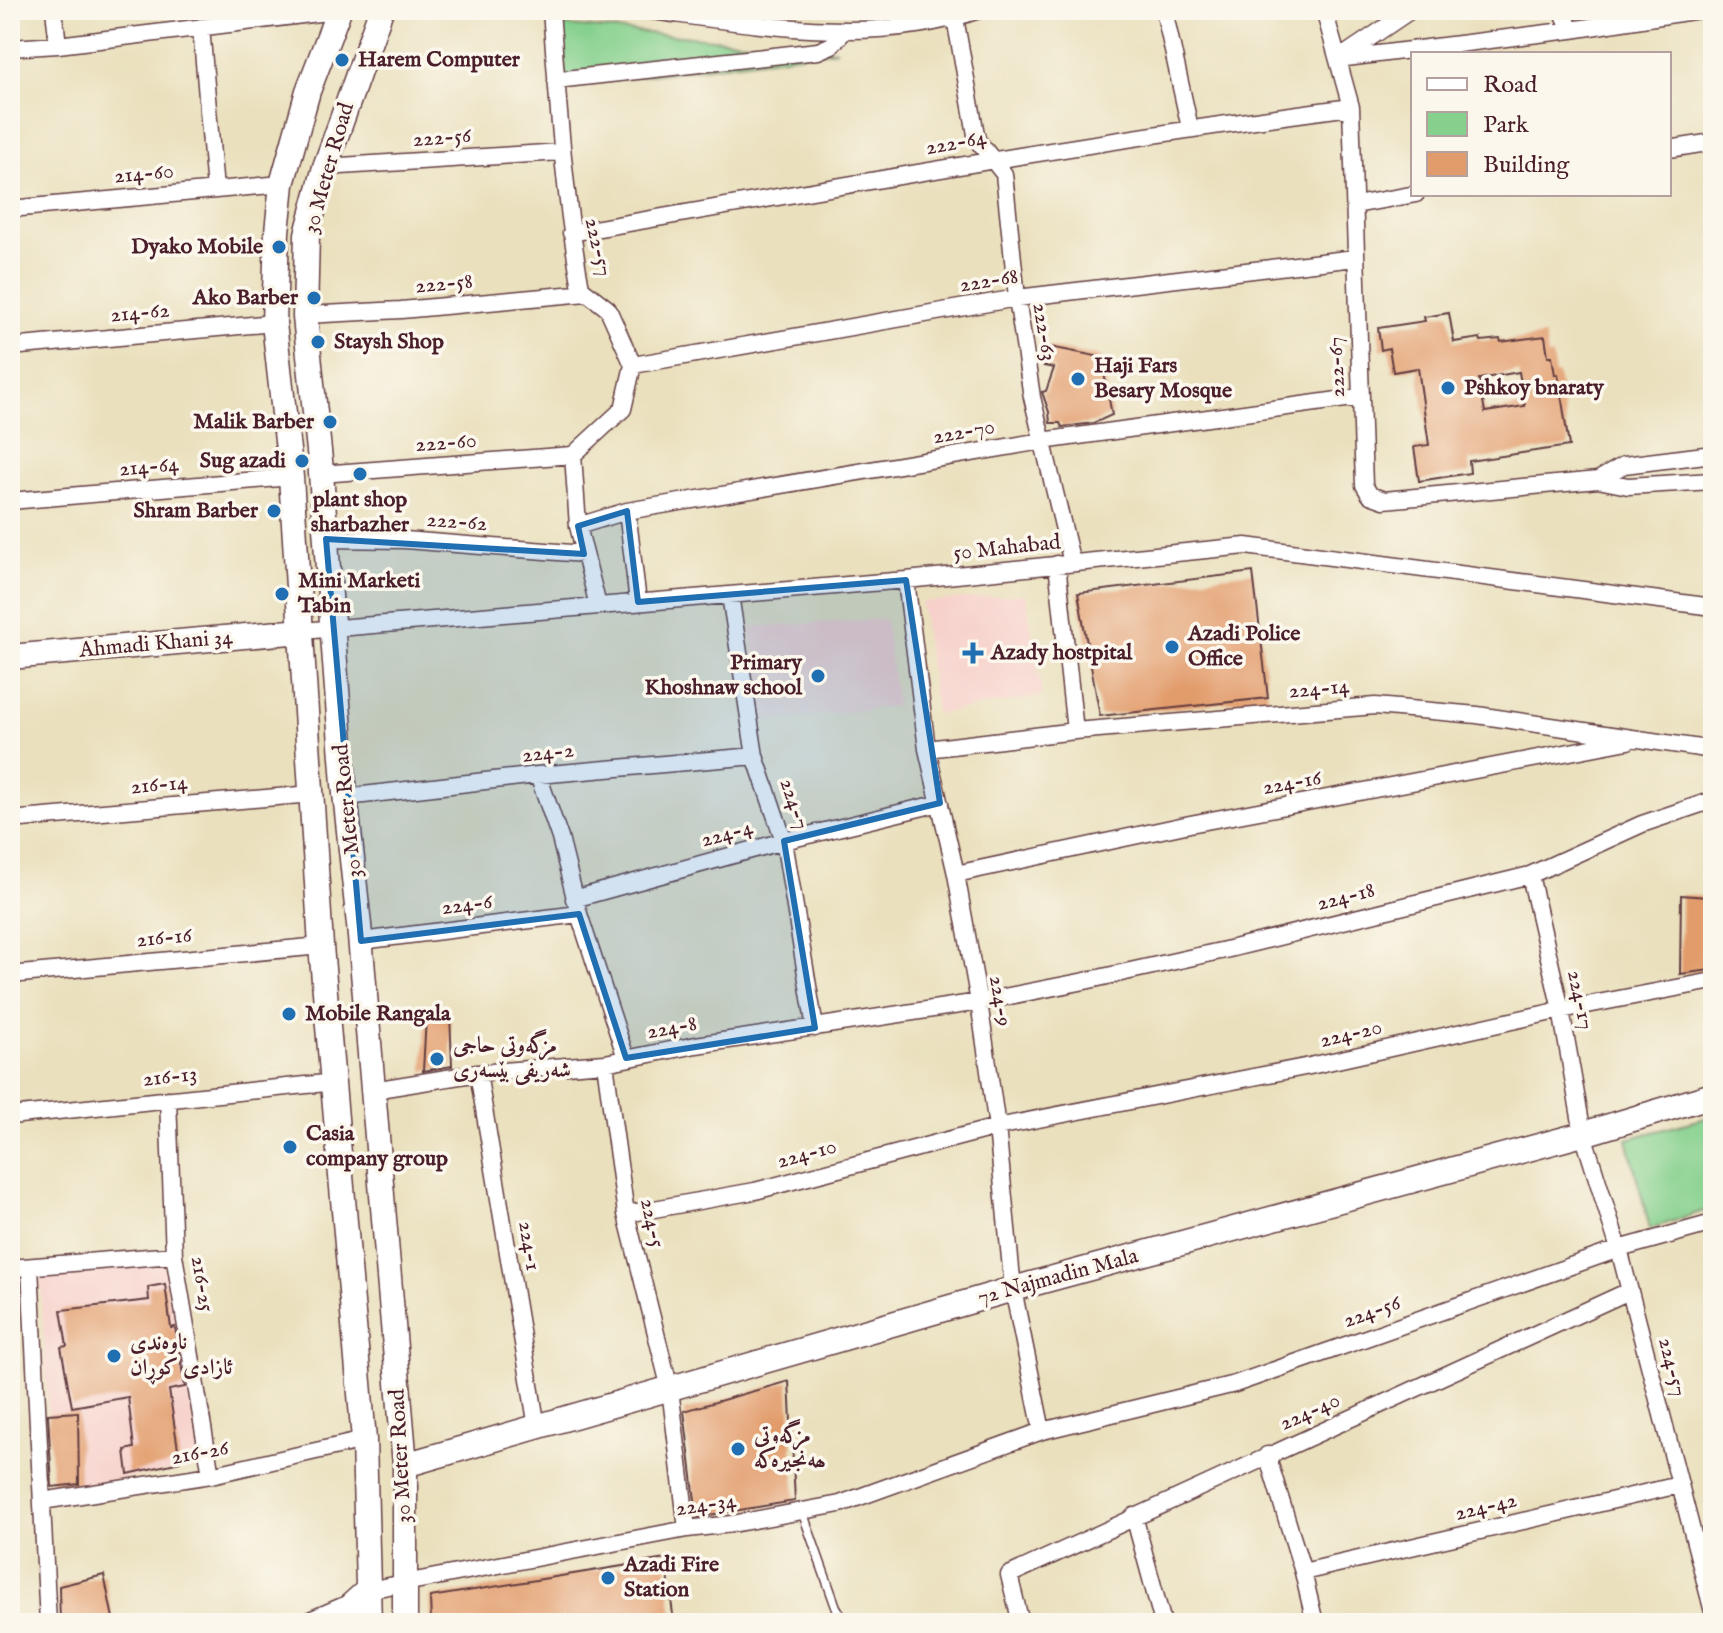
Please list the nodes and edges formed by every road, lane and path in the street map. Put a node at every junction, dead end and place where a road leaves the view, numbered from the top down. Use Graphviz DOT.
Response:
graph roads {
  1 [pos="54,10"];
  2 [pos="381,10"];
  3 [pos="551,10"];
  4 [pos="645,10"];
  5 [pos="979,10"];
  6 [pos="1164,10"];
  7 [pos="1324,10"];
  8 [pos="1411,10"];
  9 [pos="1562,10"];
  10 [pos="1699,10"];
  11 [pos="333,11"];
  12 [pos="1657,14"];
  13 [pos="955,18"];
  14 [pos="201,27"];
  15 [pos="845,30"];
  16 [pos="1571,30"];
  17 [pos="58,45"];
  18 [pos="10,48"];
  19 [pos="1338,59"];
  20 [pos="556,80"];
  21 [pos="308,91"];
  22 [pos="347,105"];
  23 [pos="1351,107"];
  24 [pos="1190,128"];
  25 [pos="1713,142"];
  26 [pos="1671,149"];
  27 [pos="561,152"];
  28 [pos="992,159"];
  29 [pos="325,167"];
  30 [pos="282,184"];
  31 [pos="215,190"];
  32 [pos="1411,195"];
  33 [pos="1355,205"];
  34 [pos="10,209"];
  35 [pos="571,233"];
  36 [pos="1355,258"];
  37 [pos="587,293"];
  38 [pos="1017,298"];
  39 [pos="305,315"];
  40 [pos="274,323"];
  41 [pos="10,347"];
  42 [pos="633,365"];
  43 [pos="1360,397"];
  44 [pos="1042,441"];
  45 [pos="1713,454"];
  46 [pos="573,455"];
  47 [pos="321,474"];
  48 [pos="291,477"];
  49 [pos="1598,480"];
  50 [pos="1713,481"];
  51 [pos="10,501"];
  52 [pos="627,511"];
  53 [pos="578,526"];
  54 [pos="326,539"];
  55 [pos="584,554"];
  56 [pos="1064,564"];
  57 [pos="906,580"];
  58 [pos="730,595"];
  59 [pos="638,602"];
  60 [pos="598,606"];
  61 [pos="1713,607"];
  62 [pos="331,627"];
  63 [pos="302,631"];
  64 [pos="10,657"];
  65 [pos="1075,731"];
  66 [pos="1637,739"];
  67 [pos="927,749"];
  68 [pos="1713,750"];
  69 [pos="755,756"];
  70 [pos="538,775"];
  71 [pos="312,794"];
  72 [pos="346,797"];
  73 [pos="1713,800"];
  74 [pos="940,803"];
  75 [pos="10,820"];
  76 [pos="784,841"];
  77 [pos="956,874"];
  78 [pos="1530,875"];
  79 [pos="576,906"];
  80 [pos="361,941"];
  81 [pos="321,946"];
  82 [pos="10,975"];
  83 [pos="1713,981"];
  84 [pos="979,1002"];
  85 [pos="1561,1010"];
  86 [pos="815,1028"];
  87 [pos="626,1058"];
  88 [pos="605,1063"];
  89 [pos="478,1073"];
  90 [pos="335,1082"];
  91 [pos="373,1090"];
  92 [pos="1713,1095"];
  93 [pos="168,1099"];
  94 [pos="10,1116"];
  95 [pos="997,1127"];
  96 [pos="1583,1134"];
  97 [pos="626,1214"];
  98 [pos="1713,1223"];
  99 [pos="1619,1249"];
  100 [pos="174,1255"];
  101 [pos="30,1267"];
  102 [pos="10,1268"];
  103 [pos="1013,1289"];
  104 [pos="1629,1291"];
  105 [pos="670,1389"];
  106 [pos="537,1427"];
  107 [pos="1042,1431"];
  108 [pos="364,1440"];
  109 [pos="1267,1455"];
  110 [pos="405,1465"];
  111 [pos="211,1475"];
  112 [pos="1679,1485"];
  113 [pos="42,1501"];
  114 [pos="802,1511"];
  115 [pos="1134,1516"];
  116 [pos="687,1529"];
  117 [pos="1303,1572"];
  118 [pos="405,1583"];
  119 [pos="368,1590"];
  120 [pos="1713,1612"];
  121 [pos="48,1623"];
  122 [pos="313,1623"];
  123 [pos="369,1623"];
  124 [pos="405,1623"];
  125 [pos="846,1623"];
  126 [pos="1021,1623"];
  127 [pos="1163,1623"];
  128 [pos="1315,1623"];
  1 -- 17 [label="street"];
  2 -- 22 [label="main road, 30 Meter Road"];
  3 -- 20 [label="street, 222-57"];
  4 -- 15 [label="street"];
  5 -- 13 [label="street"];
  6 -- 24 [label="street"];
  7 -- 19 [label="street, 222-67"];
  8 -- 19 [label="street"];
  9 -- 16 [label="street"];
  10 -- 12 [label="street"];
  11 -- 14 [label="street"];
  11 -- 21 [label="main road, 30 Meter Road"];
  12 -- 16 [label="street"];
  13 -- 15 [label="street"];
  13 -- 28 [label="street, 222-63"];
  14 -- 17 [label="street"];
  14 -- 31 [label="street"];
  15 -- 20 [label="street"];
  16 -- 19 [label="street"];
  17 -- 18 [label="street"];
  19 -- 23 [label="street, 222-67"];
  20 -- 27 [label="street, 222-57"];
  21 -- 22 [label="main road"];
  21 -- 30 [label="main road, 30 Meter Road"];
  22 -- 29 [label="main road, 30 Meter Road"];
  23 -- 24 [label="street, 222-64"];
  23 -- 33 [label="street, 222-67"];
  24 -- 28 [label="street, 222-64"];
  25 -- 26 [label="street"];
  27 -- 29 [label="street, 222-56"];
  27 -- 35 [label="street, 222-57"];
  28 -- 35 [label="street, 222-64"];
  28 -- 38 [label="street, 222-63"];
  29 -- 39 [label="main road, 30 Meter Road"];
  30 -- 31 [label="street, 214-60"];
  30 -- 40 [label="main road, 30 Meter Road"];
  31 -- 34 [label="street, 214-60"];
  32 -- 33 [label="street"];
  33 -- 36 [label="street, 222-67"];
  35 -- 37 [label="street, 222-57"];
  36 -- 38 [label="street, 222-68"];
  36 -- 43 [label="street, 222-67"];
  37 -- 39 [label="street, 222-58"];
  37 -- 42 [label="street, 222-57"];
  38 -- 42 [label="street, 222-68"];
  38 -- 44 [label="street, 222-63"];
  39 -- 47 [label="main road, 30 Meter Road"];
  40 -- 41 [label="street, 214-62"];
  40 -- 48 [label="main road, 30 Meter Road"];
  42 -- 46 [label="street"];
  43 -- 44 [label="street, 222-70"];
  43 -- 49 [label="street, 222-67"];
  44 -- 52 [label="street, 222-70"];
  44 -- 56 [label="street, 222-63"];
  45 -- 49 [label="street"];
  46 -- 47 [label="street, 222-60"];
  46 -- 53 [label="street"];
  47 -- 54 [label="main road, 30 Meter Road"];
  48 -- 51 [label="street, 214-64"];
  48 -- 63 [label="main road, 30 Meter Road"];
  49 -- 50 [label="street"];
  52 -- 53 [label="street, 222-70"];
  52 -- 59 [label="street"];
  53 -- 55 [label="street"];
  54 -- 55 [label="street, 222-62"];
  54 -- 62 [label="main road, 30 Meter Road"];
  55 -- 60 [label="street"];
  56 -- 57 [label="street, 50 Mahabad"];
  56 -- 61 [label="street, 50 Mahabad"];
  56 -- 65 [label="street, 222-63"];
  57 -- 58 [label="street, 50 Mahabad"];
  57 -- 67 [label="street, 224-9"];
  58 -- 59 [label="street, 50 Mahabad"];
  58 -- 69 [label="street, 224-7"];
  59 -- 60 [label="street, 50 Mahabad"];
  60 -- 62 [label="street, 50 Mahabad"];
  62 -- 63 [label="street, 50 Mahabad"];
  62 -- 72 [label="main road, 30 Meter Road"];
  63 -- 64 [label="main road, Ahmadi Khani 34"];
  63 -- 71 [label="main road, 30 Meter Road"];
  65 -- 66 [label="street, 224-14"];
  65 -- 67 [label="street, 224-14"];
  66 -- 68 [label="street, 224-14"];
  66 -- 77 [label="street, 224-16"];
  67 -- 74 [label="street, 224-9"];
  69 -- 70 [label="street, 224-2"];
  69 -- 76 [label="street, 224-7"];
  70 -- 72 [label="street, 224-2"];
  70 -- 79 [label="street"];
  71 -- 75 [label="street, 216-14"];
  71 -- 81 [label="main road, 30 Meter Road"];
  72 -- 80 [label="main road, 30 Meter Road"];
  73 -- 78 [label="street, 224-18"];
  74 -- 76 [label="street, 224-4"];
  74 -- 77 [label="street, 224-9"];
  76 -- 79 [label="street, 224-4"];
  76 -- 86 [label="street, 224-7"];
  77 -- 84 [label="street, 224-9"];
  78 -- 84 [label="street, 224-18"];
  78 -- 85 [label="street, 224-17"];
  79 -- 80 [label="street, 224-6"];
  79 -- 87 [label="street"];
  80 -- 91 [label="main road, 30 Meter Road"];
  81 -- 82 [label="street, 216-16"];
  81 -- 90 [label="main road, 30 Meter Road"];
  83 -- 85 [label="street, 224-20"];
  84 -- 86 [label="street, 224-8"];
  84 -- 95 [label="street, 224-9"];
  85 -- 95 [label="street, 224-20"];
  85 -- 96 [label="street, 224-17"];
  86 -- 87 [label="street, 224-8"];
  87 -- 88 [label="street, 224-8"];
  88 -- 89 [label="street, 224-8"];
  88 -- 97 [label="street, 224-5"];
  89 -- 91 [label="street, 224-8"];
  89 -- 106 [label="street, 224-1"];
  90 -- 93 [label="street, 216-13"];
  90 -- 108 [label="main road, 30 Meter Road"];
  91 -- 110 [label="main road, 30 Meter Road"];
  92 -- 96 [label="main road, 72 Najmadin Mala"];
  93 -- 94 [label="street, 216-13"];
  93 -- 100 [label="street, 216-25"];
  95 -- 97 [label="street, 224-10"];
  95 -- 103 [label="street, 224-9"];
  96 -- 99 [label="street, 224-57"];
  96 -- 103 [label="main road, 72 Najmadin Mala"];
  97 -- 105 [label="street, 224-5"];
  98 -- 99 [label="street, 224-56"];
  99 -- 104 [label="street, 224-57"];
  99 -- 107 [label="street, 224-56"];
  100 -- 101 [label="street"];
  100 -- 111 [label="street, 216-25"];
  101 -- 102 [label="street"];
  101 -- 113 [label="street"];
  103 -- 105 [label="main road, 72 Najmadin Mala"];
  103 -- 107 [label="street, 224-9"];
  104 -- 109 [label="street, 224-40"];
  104 -- 112 [label="street, 224-57"];
  105 -- 106 [label="main road, 72 Najmadin Mala"];
  105 -- 116 [label="street, 224-5"];
  106 -- 110 [label="main road, 72 Najmadin Mala"];
  107 -- 114 [label="street, 224-34"];
  108 -- 111 [label="street, 216-26"];
  108 -- 119 [label="main road, 30 Meter Road"];
  109 -- 115 [label="street, 224-40"];
  109 -- 117 [label="street"];
  110 -- 118 [label="main road, 30 Meter Road"];
  111 -- 113 [label="street, 216-26"];
  112 -- 117 [label="street, 224-42"];
  112 -- 120 [label="street, 224-57"];
  113 -- 121 [label="street"];
  114 -- 116 [label="street, 224-34"];
  114 -- 125 [label="lane"];
  115 -- 126 [label="street, 224-40"];
  115 -- 127 [label="street"];
  116 -- 118 [label="street, 224-34"];
  117 -- 128 [label="street"];
  118 -- 119 [label="street, 224-34"];
  118 -- 124 [label="main road, 30 Meter Road"];
  119 -- 122 [label="main road"];
  119 -- 123 [label="main road, 30 Meter Road"];
}
